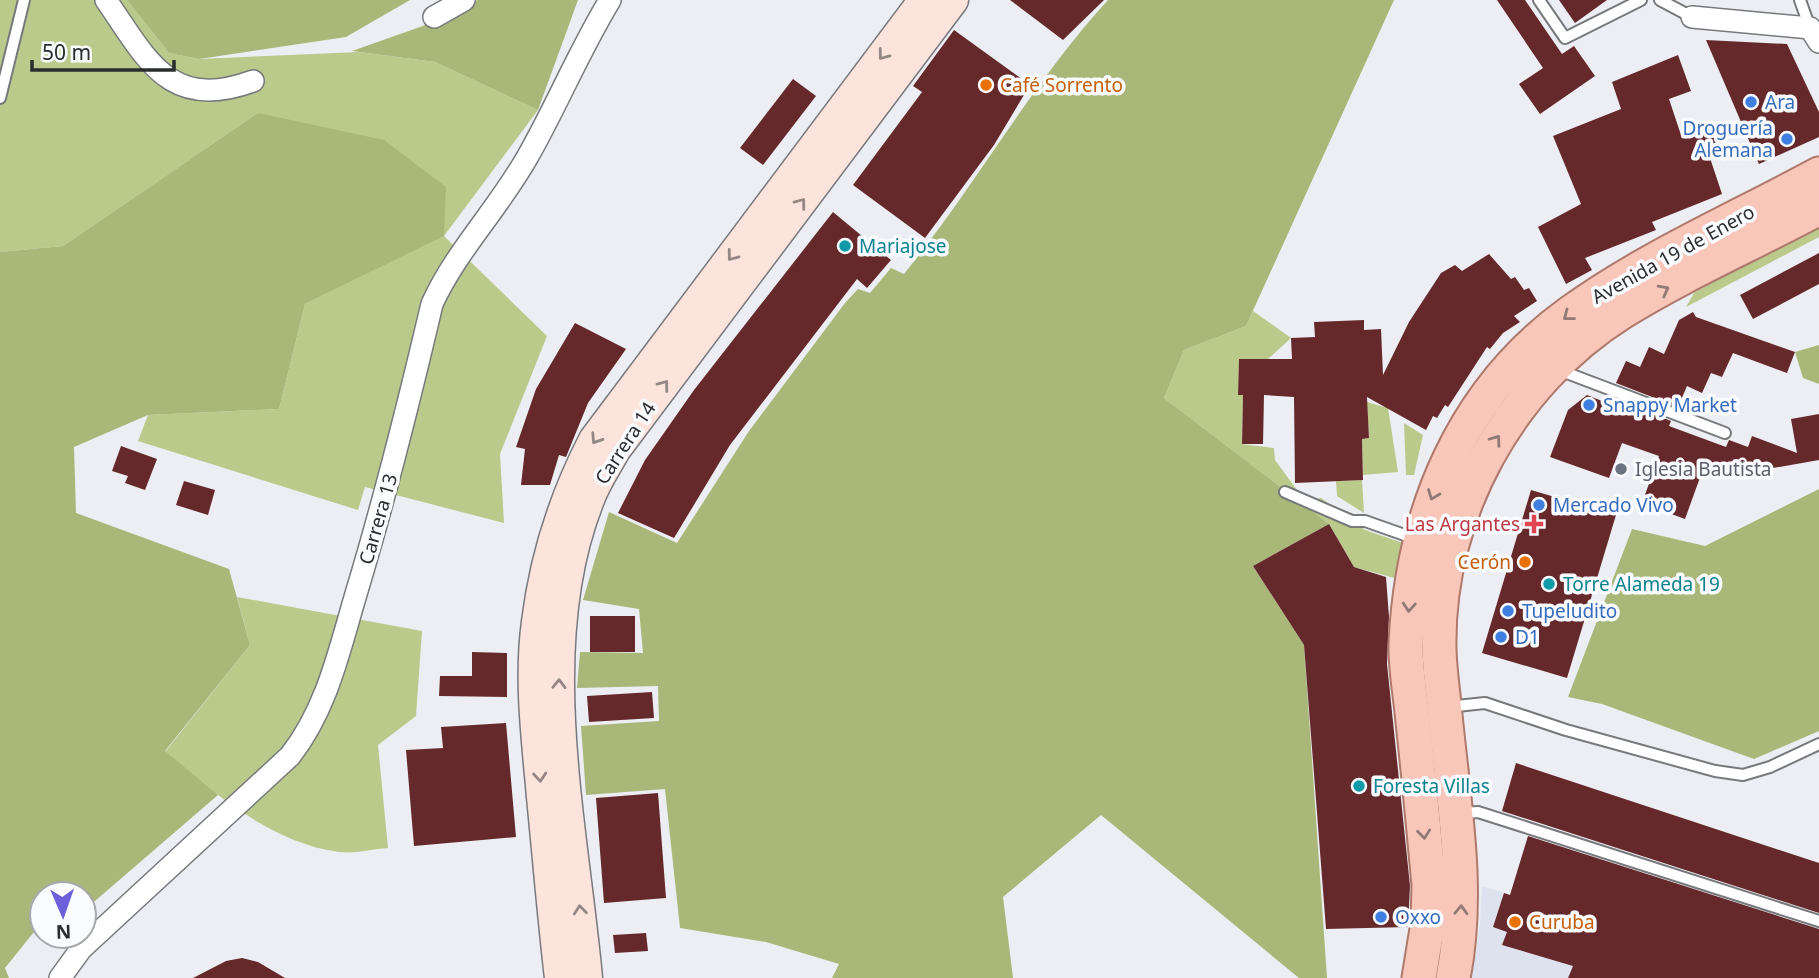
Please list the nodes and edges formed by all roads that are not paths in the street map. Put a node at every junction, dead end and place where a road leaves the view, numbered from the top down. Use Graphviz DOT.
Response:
graph roads {
  1 [pos="24,0"];
  2 [pos="106,0"];
  3 [pos="464,0"];
  4 [pos="610,0"];
  5 [pos="924,0"];
  6 [pos="953,0"];
  7 [pos="1539,0"];
  8 [pos="1641,0"];
  9 [pos="1660,0"];
  10 [pos="1800,0"];
  11 [pos="1692,17"];
  12 [pos="434,18"];
  13 [pos="1815,35"];
  14 [pos="245,84"];
  15 [pos="0,98"];
  16 [pos="1819,174"];
  17 [pos="1819,208"];
  18 [pos="1553,368"];
  19 [pos="1725,433"];
  20 [pos="1285,492"];
  21 [pos="1435,543"];
  22 [pos="1444,707"];
  23 [pos="1819,744"];
  24 [pos="1455,813"];
  25 [pos="1819,921"];
  26 [pos="60,978"];
  27 [pos="560,978"];
  28 [pos="587,978"];
  29 [pos="1419,978"];
  30 [pos="1452,978"];
  1 -- 15 [label="lane"];
  2 -- 14 [label="street"];
  3 -- 12 [label="street"];
  4 -- 26 [label="street, Carrera 13"];
  5 -- 27 [label="main road, Carrera 14, one-way"];
  28 -- 6 [label="main road, Carrera 14, one-way"];
  7 -- 8 [label="lane"];
  9 -- 11 [label="lane"];
  10 -- 13 [label="lane"];
  11 -- 13 [label="street"];
  16 -- 21 [label="main road, Avenida 19 de Enero, one-way"];
  18 -- 17 [label="main road, Avenida 19 de Enero, one-way"];
  18 -- 19 [label="lane"];
  21 -- 18 [label="main road, Avenida 19 de Enero, one-way"];
  20 -- 21 [label="lane"];
  21 -- 22 [label="main road, Avenida 19 de Enero"];
  21 -- 29 [label="main road, Avenida 19 de Enero, one-way"];
  22 -- 23 [label="lane"];
  22 -- 24 [label="main road, Avenida 19 de Enero"];
  24 -- 25 [label="lane"];
  30 -- 24 [label="main road, Avenida 19 de Enero, one-way"];
}
